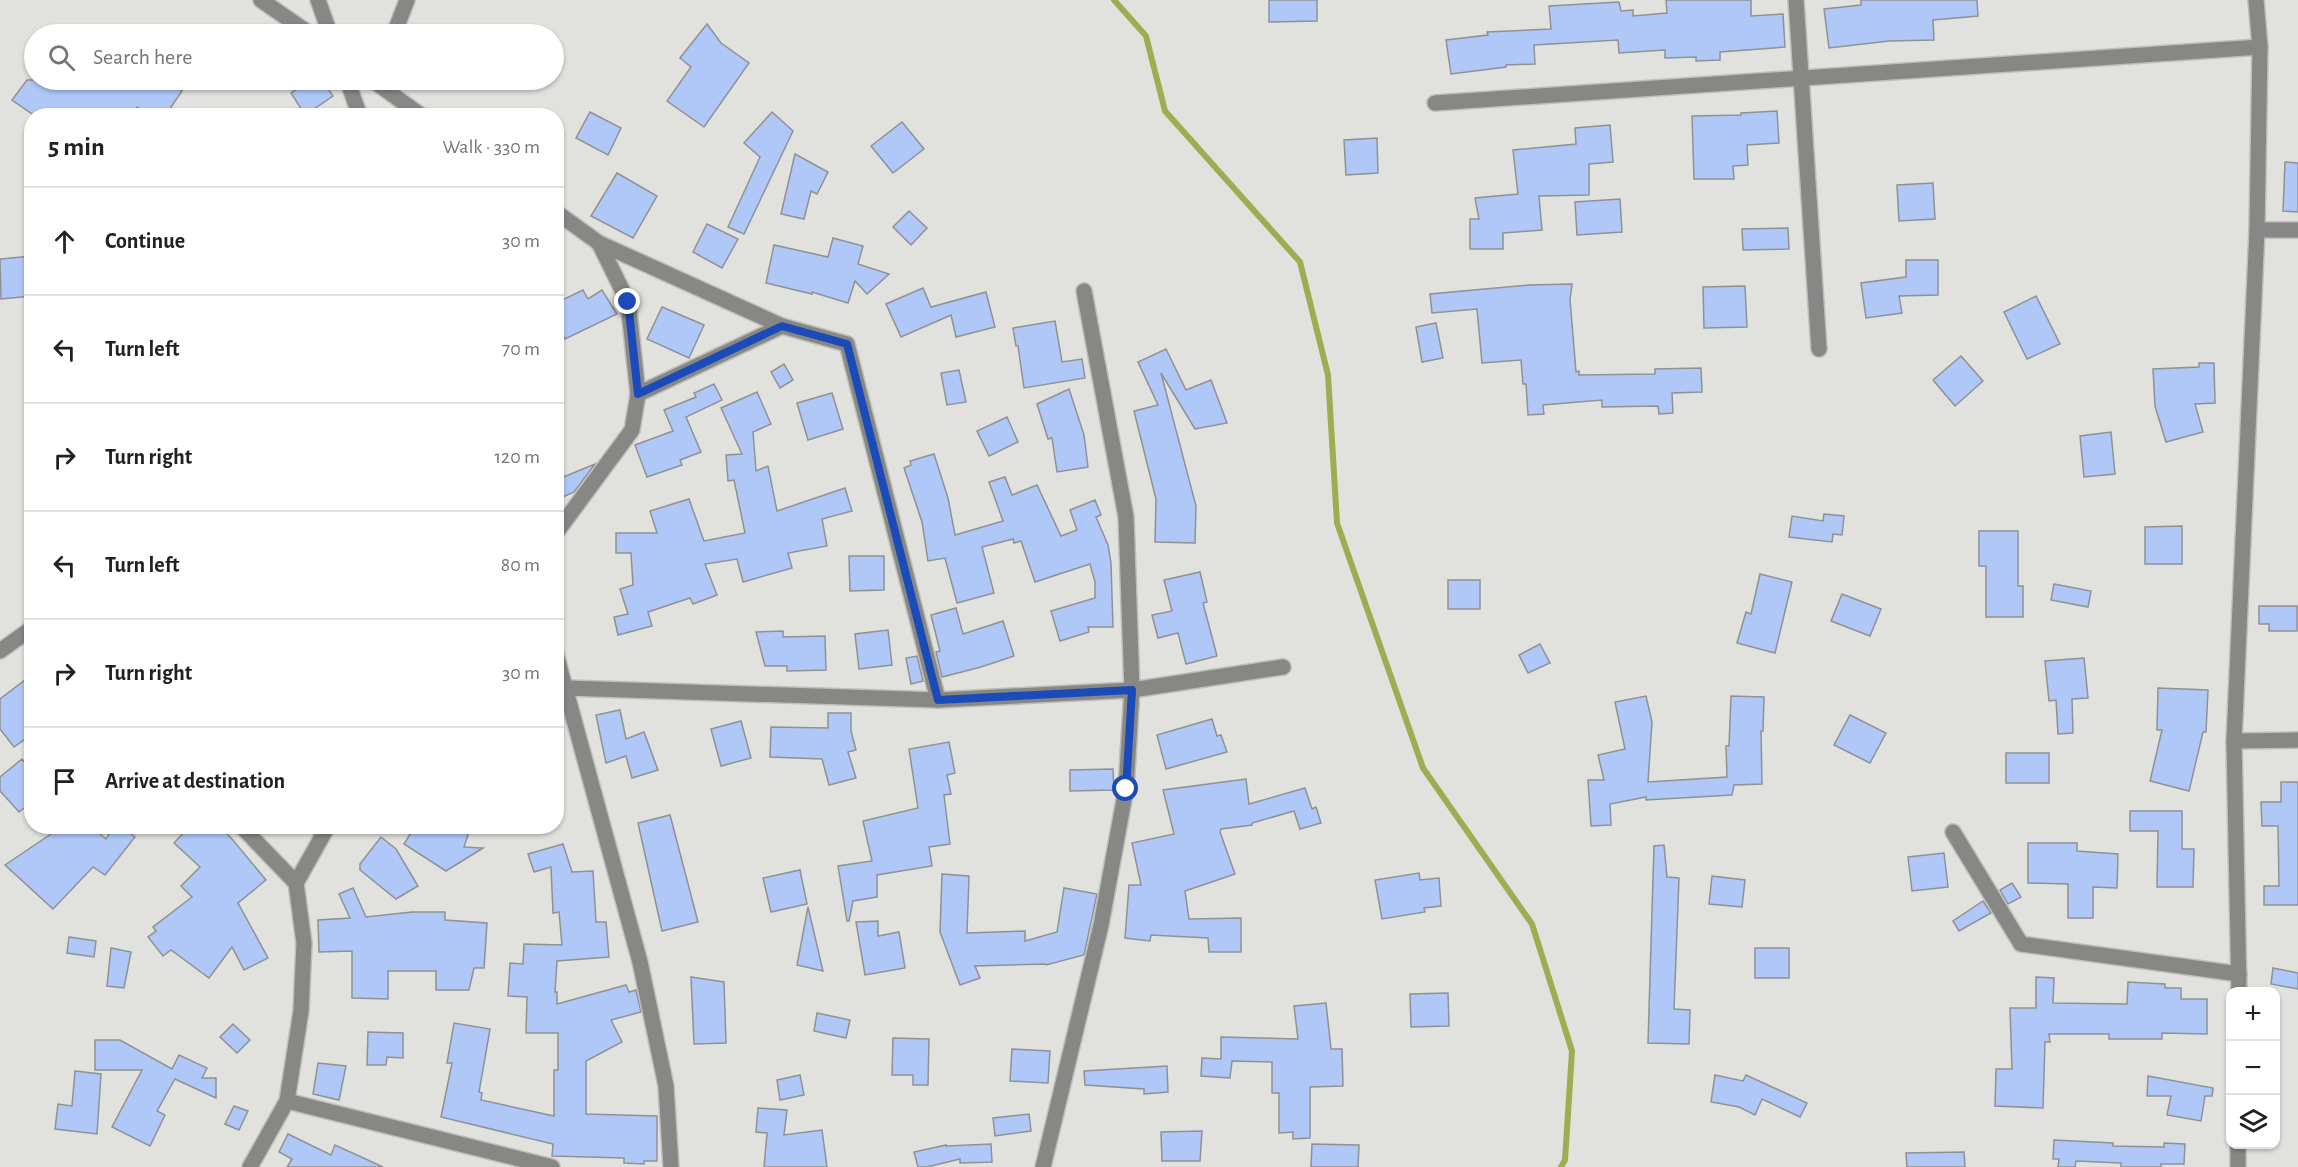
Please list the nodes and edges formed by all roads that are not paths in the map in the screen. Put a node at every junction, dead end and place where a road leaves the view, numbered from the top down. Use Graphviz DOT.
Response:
graph roads {
  1 [pos="261,0"];
  2 [pos="318,0"];
  3 [pos="407,0"];
  4 [pos="1796,0"];
  5 [pos="2256,0"];
  6 [pos="296,24"];
  7 [pos="326,24"];
  8 [pos="398,24"];
  9 [pos="2259,47"];
  10 [pos="1801,78"];
  11 [pos="350,90"];
  12 [pos="388,90"];
  13 [pos="1434,103"];
  14 [pos="357,108"];
  15 [pos="412,108"];
  16 [pos="564,218"];
  17 [pos="2257,230"];
  18 [pos="2298,230"];
  19 [pos="598,243"];
  20 [pos="1084,291"];
  21 [pos="782,326"];
  22 [pos="1819,349"];
  23 [pos="638,394"];
  24 [pos="564,522"];
  25 [pos="24,634"];
  26 [pos="0,651"];
  27 [pos="1283,667"];
  28 [pos="564,681"];
  29 [pos="566,688"];
  30 [pos="1132,690"];
  31 [pos="938,700"];
  32 [pos="2298,740"];
  33 [pos="2234,741"];
  34 [pos="1953,832"];
  35 [pos="250,834"];
  36 [pos="324,834"];
  37 [pos="296,883"];
  38 [pos="2239,974"];
  39 [pos="2239,987"];
  40 [pos="287,1101"];
  41 [pos="2238,1149"];
  42 [pos="250,1167"];
  43 [pos="552,1167"];
  44 [pos="671,1167"];
  45 [pos="1043,1167"];
  46 [pos="2238,1167"];
  1 -- 6 [label="street"];
  2 -- 7 [label="street"];
  3 -- 8 [label="street"];
  4 -- 10 [label="street"];
  5 -- 9 [label="street"];
  9 -- 10 [label="street"];
  9 -- 17 [label="street"];
  10 -- 13 [label="street"];
  10 -- 22 [label="street"];
  11 -- 14 [label="street"];
  12 -- 15 [label="street"];
  16 -- 19 [label="street"];
  17 -- 18 [label="street"];
  17 -- 33 [label="street"];
  19 -- 21 [label="street"];
  19 -- 23 [label="street"];
  20 -- 30 [label="street"];
  21 -- 23 [label="street"];
  21 -- 31 [label="street"];
  23 -- 24 [label="street"];
  25 -- 26 [label="street"];
  27 -- 30 [label="street"];
  28 -- 29 [label="street"];
  29 -- 31 [label="street"];
  29 -- 44 [label="street"];
  30 -- 31 [label="street"];
  30 -- 45 [label="street"];
  32 -- 33 [label="street"];
  33 -- 38 [label="street"];
  34 -- 38 [label="street"];
  35 -- 37 [label="street"];
  36 -- 37 [label="street"];
  37 -- 40 [label="street"];
  38 -- 39 [label="street"];
  40 -- 42 [label="street"];
  40 -- 43 [label="street"];
  41 -- 46 [label="street"];
}
